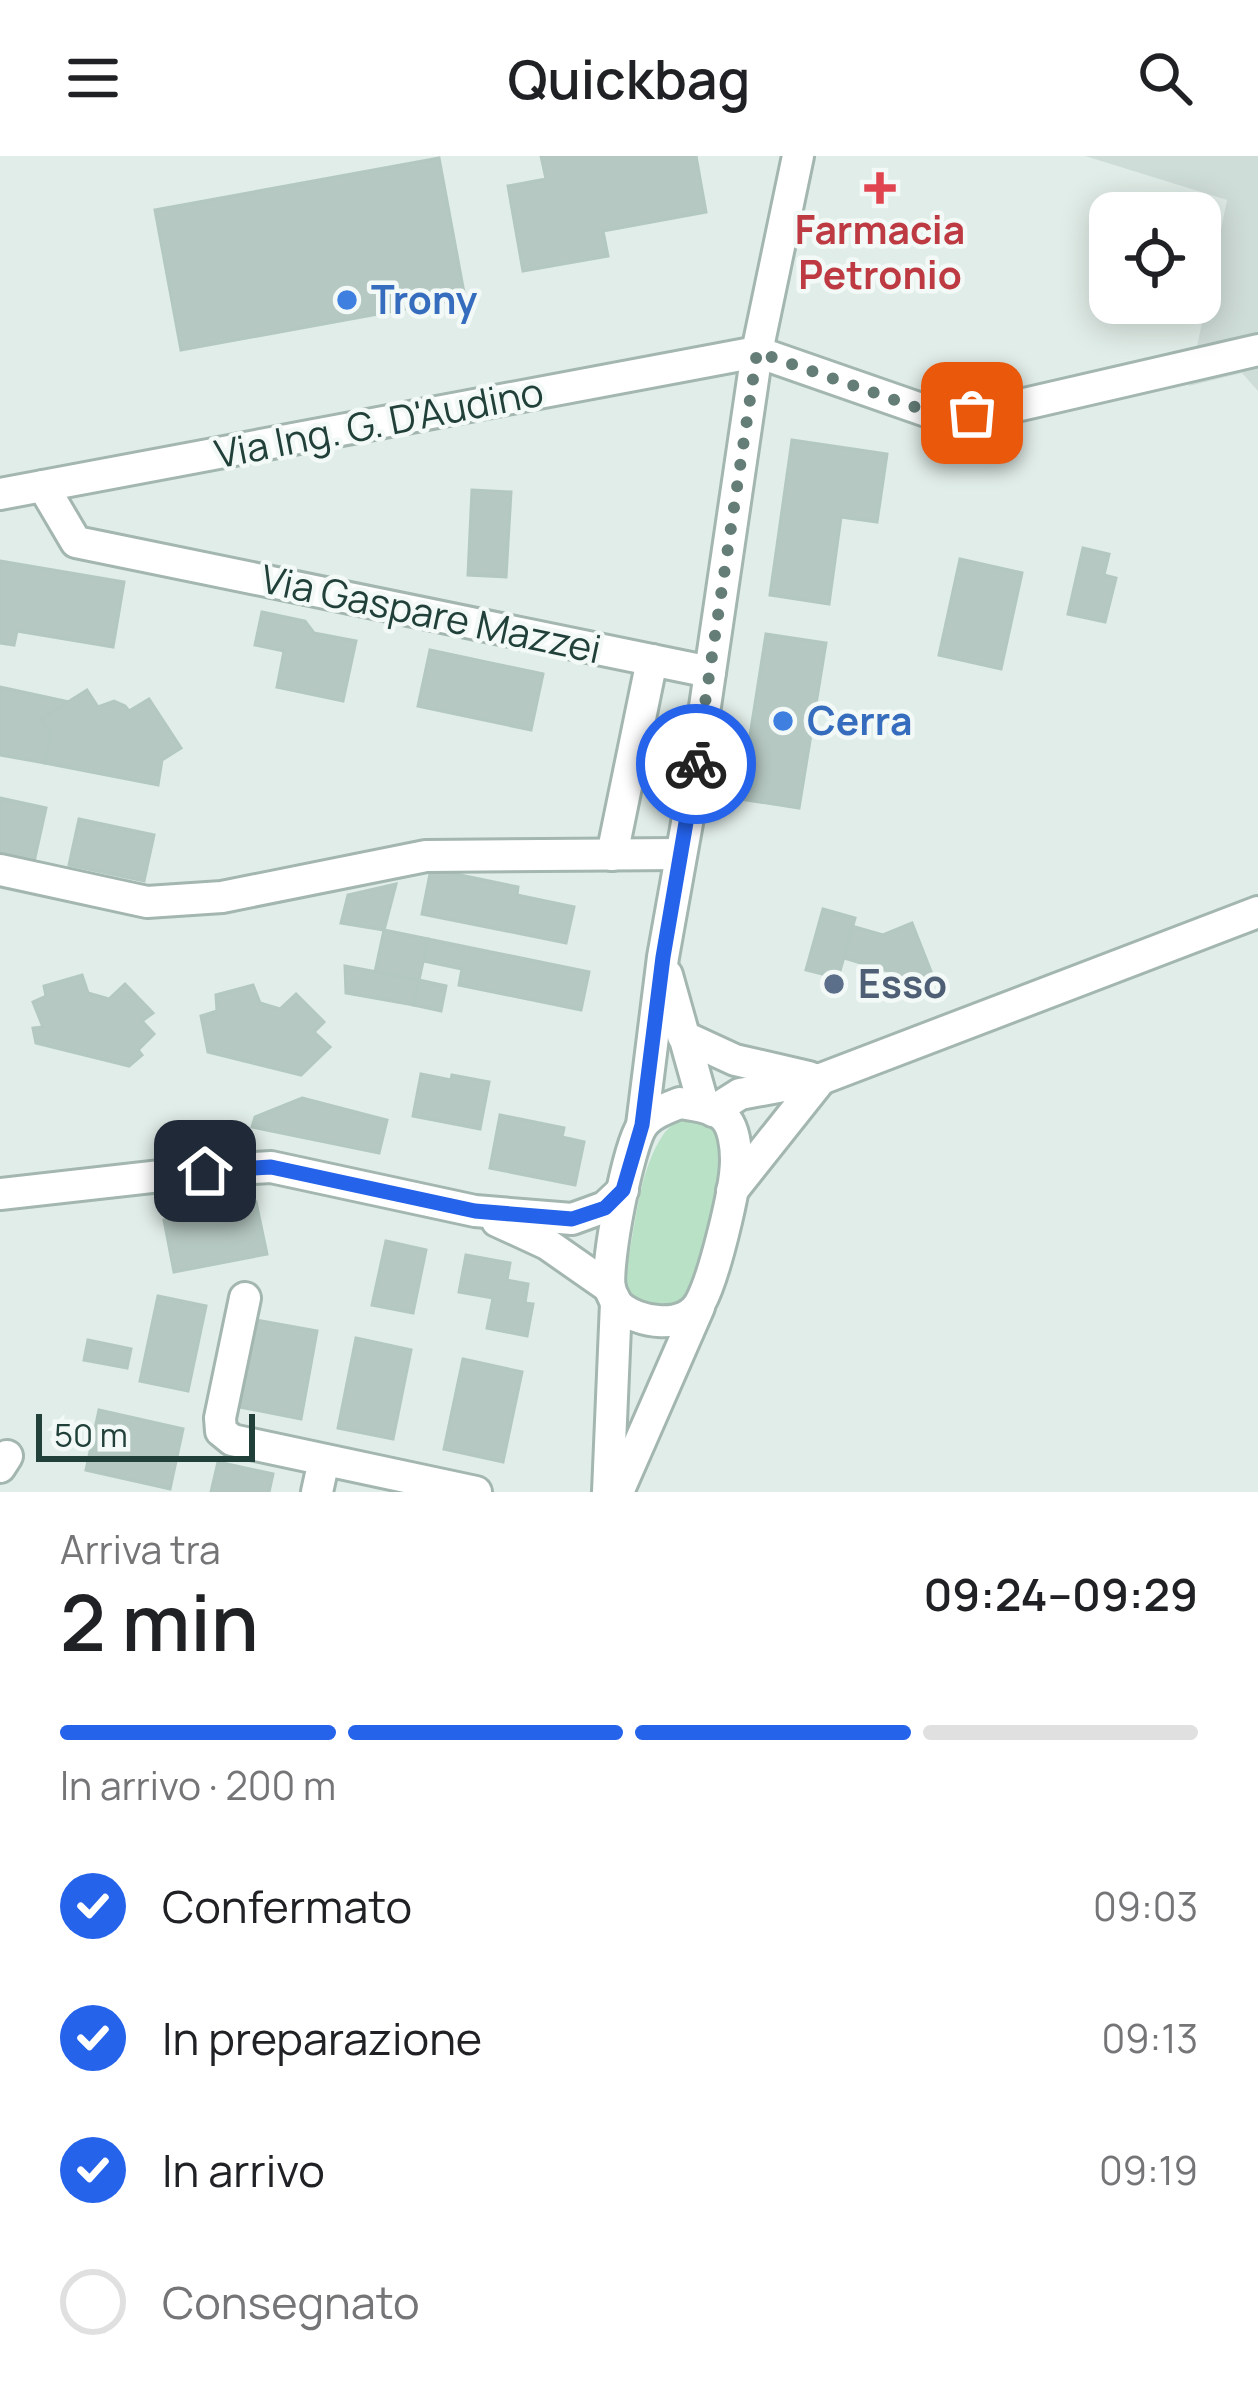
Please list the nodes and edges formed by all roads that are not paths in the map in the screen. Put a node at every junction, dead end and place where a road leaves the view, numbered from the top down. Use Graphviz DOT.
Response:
graph roads {
  1 [pos="798,156"];
  2 [pos="1258,350"];
  3 [pos="757,352"];
  4 [pos="43,486"];
  5 [pos="0,494"];
  6 [pos="652,660"];
  7 [pos="710,672"];
  8 [pos="681,854"];
  9 [pos="612,855"];
  10 [pos="0,870"];
  11 [pos="1258,912"];
  12 [pos="663,957"];
  13 [pos="683,1036"];
  14 [pos="821,1079"];
  15 [pos="708,1109"];
  16 [pos="642,1125"];
  17 [pos="623,1190"];
  18 [pos="732,1191"];
  19 [pos="0,1194"];
  20 [pos="475,1211"];
  21 [pos="613,1296"];
  22 [pos="245,1298"];
  23 [pos="699,1307"];
  24 [pos="324,1460"];
  25 [pos="317,1492"];
  26 [pos="476,1492"];
  27 [pos="608,1492"];
  28 [pos="618,1492"];
  1 -- 3 [label="street"];
  2 -- 3 [label="street"];
  3 -- 4 [label="street, Via Ing. G. D'Audino"];
  3 -- 7 [label="street"];
  4 -- 5 [label="street, Via Ing. G. D'Audino"];
  4 -- 6 [label="street, Via Gaspare Mazzei"];
  6 -- 7 [label="street, Via Gaspare Mazzei"];
  6 -- 9 [label="street"];
  7 -- 8 [label="street"];
  8 -- 9 [label="street"];
  8 -- 12 [label="street"];
  9 -- 10 [label="street"];
  11 -- 14 [label="street"];
  12 -- 13 [label="street"];
  12 -- 16 [label="street"];
  13 -- 14 [label="street"];
  13 -- 15 [label="street"];
  14 -- 15 [label="street"];
  14 -- 18 [label="street"];
  15 -- 16 [label="street"];
  15 -- 18 [label="street"];
  16 -- 17 [label="street"];
  17 -- 20 [label="street"];
  17 -- 21 [label="street"];
  18 -- 23 [label="street"];
  19 -- 20 [label="street"];
  20 -- 21 [label="street"];
  21 -- 23 [label="street"];
  21 -- 27 [label="street"];
  22 -- 24 [label="street"];
  23 -- 28 [label="street"];
  24 -- 25 [label="street"];
  24 -- 26 [label="street"];
}
